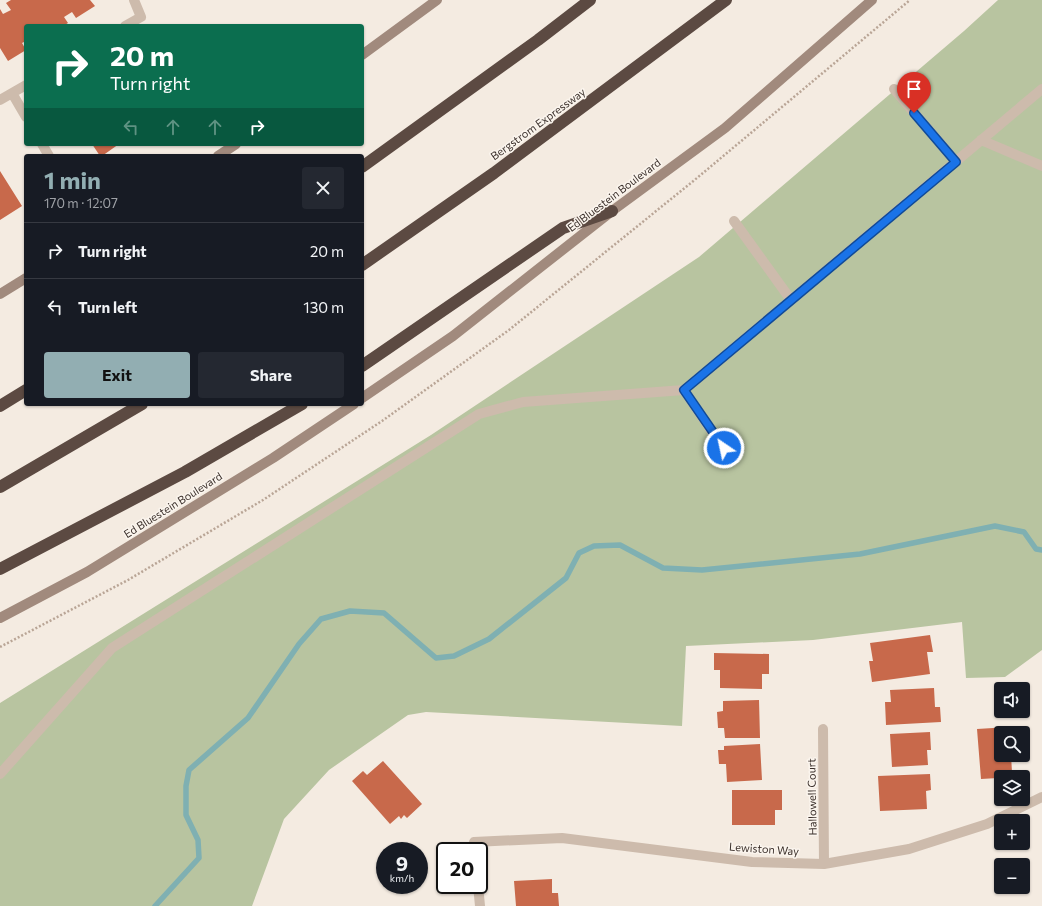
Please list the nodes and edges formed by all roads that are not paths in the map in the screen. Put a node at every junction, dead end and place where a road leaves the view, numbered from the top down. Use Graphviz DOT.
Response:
graph roads {
  1 [pos="134,0"];
  2 [pos="437,0"];
  3 [pos="590,0"];
  4 [pos="726,0"];
  5 [pos="872,0"];
  6 [pos="129,24"];
  7 [pos="364,54"];
  8 [pos="24,86"];
  9 [pos="894,89"];
  10 [pos="1042,89"];
  11 [pos="12,93"];
  12 [pos="0,100"];
  13 [pos="24,114"];
  14 [pos="981,140"];
  15 [pos="233,146"];
  16 [pos="221,154"];
  17 [pos="956,162"];
  18 [pos="364,166"];
  19 [pos="1042,166"];
  20 [pos="612,211"];
  21 [pos="734,221"];
  22 [pos="364,263"];
  23 [pos="24,279"];
  24 [pos="0,294"];
  25 [pos="791,300"];
  26 [pos="364,365"];
  27 [pos="684,390"];
  28 [pos="24,391"];
  29 [pos="364,397"];
  30 [pos="0,406"];
  31 [pos="139,406"];
  32 [pos="299,406"];
  33 [pos="351,406"];
  34 [pos="724,448"];
  35 [pos="0,487"];
  36 [pos="0,569"];
  37 [pos="0,618"];
  38 [pos="823,729"];
  39 [pos="0,774"];
  40 [pos="1042,797"];
  41 [pos="488,846"];
  42 [pos="824,864"];
  43 [pos="479,894"];
  44 [pos="480,906"];
  1 -- 6 [label="street"];
  2 -- 7 [label="main road"];
  3 -- 18 [label="highway"];
  4 -- 22 [label="highway, Bergstrom Expressway"];
  5 -- 20 [label="main road, Ed Bluestein Boulevard"];
  8 -- 11 [label="street"];
  9 -- 17 [label="street"];
  10 -- 14 [label="street"];
  11 -- 12 [label="street"];
  11 -- 13 [label="street"];
  14 -- 17 [label="street"];
  14 -- 19 [label="street"];
  15 -- 16 [label="main road"];
  17 -- 25 [label="street"];
  20 -- 26 [label="highway"];
  20 -- 29 [label="main road, Ed Bluestein Boulevard"];
  21 -- 25 [label="street"];
  23 -- 24 [label="main road"];
  25 -- 27 [label="street"];
  27 -- 34 [label="street"];
  27 -- 39 [label="street"];
  28 -- 30 [label="highway"];
  31 -- 35 [label="highway"];
  32 -- 36 [label="highway"];
  33 -- 37 [label="main road, Ed Bluestein Boulevard"];
  38 -- 42 [label="street, Hallowell Court"];
  40 -- 42 [label="street, Lewiston Way"];
  41 -- 42 [label="street, Lewiston Way"];
  43 -- 44 [label="street"];
}
